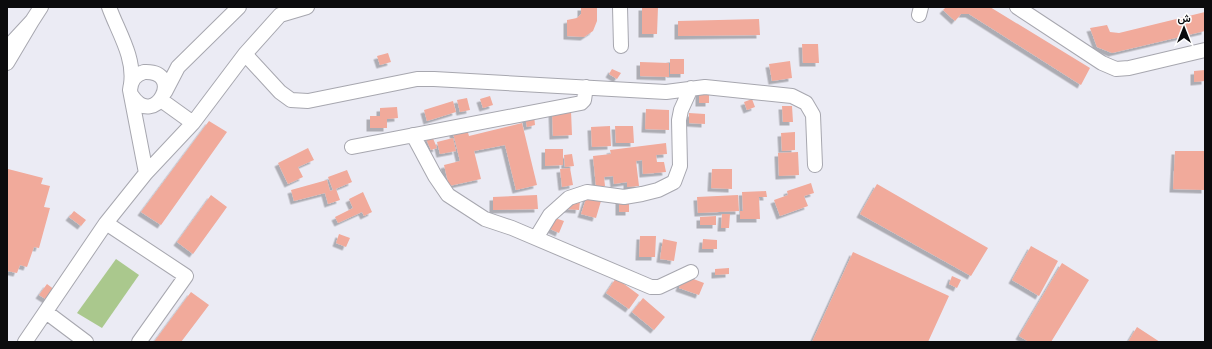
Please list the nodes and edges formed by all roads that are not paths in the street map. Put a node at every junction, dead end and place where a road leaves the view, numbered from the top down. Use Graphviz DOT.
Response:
graph roads {
  1 [pos="41,7"];
  2 [pos="109,7"];
  3 [pos="239,7"];
  4 [pos="307,7"];
  5 [pos="620,7"];
  6 [pos="1017,7"];
  7 [pos="278,11"];
  8 [pos="32,21"];
  9 [pos="621,46"];
  10 [pos="7,48"];
  11 [pos="1205,50"];
  12 [pos="245,54"];
  13 [pos="130,58"];
  14 [pos="7,62"];
  15 [pos="178,67"];
  16 [pos="153,72"];
  17 [pos="586,87"];
  18 [pos="691,88"];
  19 [pos="131,90"];
  20 [pos="163,96"];
  21 [pos="193,123"];
  22 [pos="413,135"];
  23 [pos="352,146"];
  24 [pos="815,165"];
  25 [pos="146,172"];
  26 [pos="106,223"];
  27 [pos="536,238"];
  28 [pos="691,272"];
  29 [pos="46,312"];
  30 [pos="25,342"];
  31 [pos="86,342"];
  32 [pos="139,342"];
  1 -- 8 [label="street"];
  2 -- 13 [label="street"];
  3 -- 15 [label="street"];
  4 -- 7 [label="street"];
  5 -- 9 [label="street"];
  6 -- 11 [label="street"];
  7 -- 12 [label="street"];
  8 -- 10 [label="street"];
  8 -- 14 [label="street"];
  12 -- 17 [label="street"];
  12 -- 21 [label="street"];
  13 -- 16 [label="street"];
  13 -- 19 [label="street"];
  15 -- 16 [label="street"];
  15 -- 20 [label="street"];
  16 -- 19 [label="street"];
  16 -- 20 [label="street"];
  17 -- 18 [label="street"];
  17 -- 22 [label="street"];
  18 -- 24 [label="street"];
  18 -- 27 [label="street"];
  19 -- 20 [label="street"];
  19 -- 25 [label="street"];
  20 -- 21 [label="street"];
  21 -- 25 [label="street"];
  22 -- 23 [label="street"];
  22 -- 27 [label="street"];
  25 -- 26 [label="street"];
  26 -- 29 [label="street"];
  26 -- 32 [label="street"];
  27 -- 28 [label="street"];
  29 -- 30 [label="street"];
  29 -- 31 [label="street"];
}
